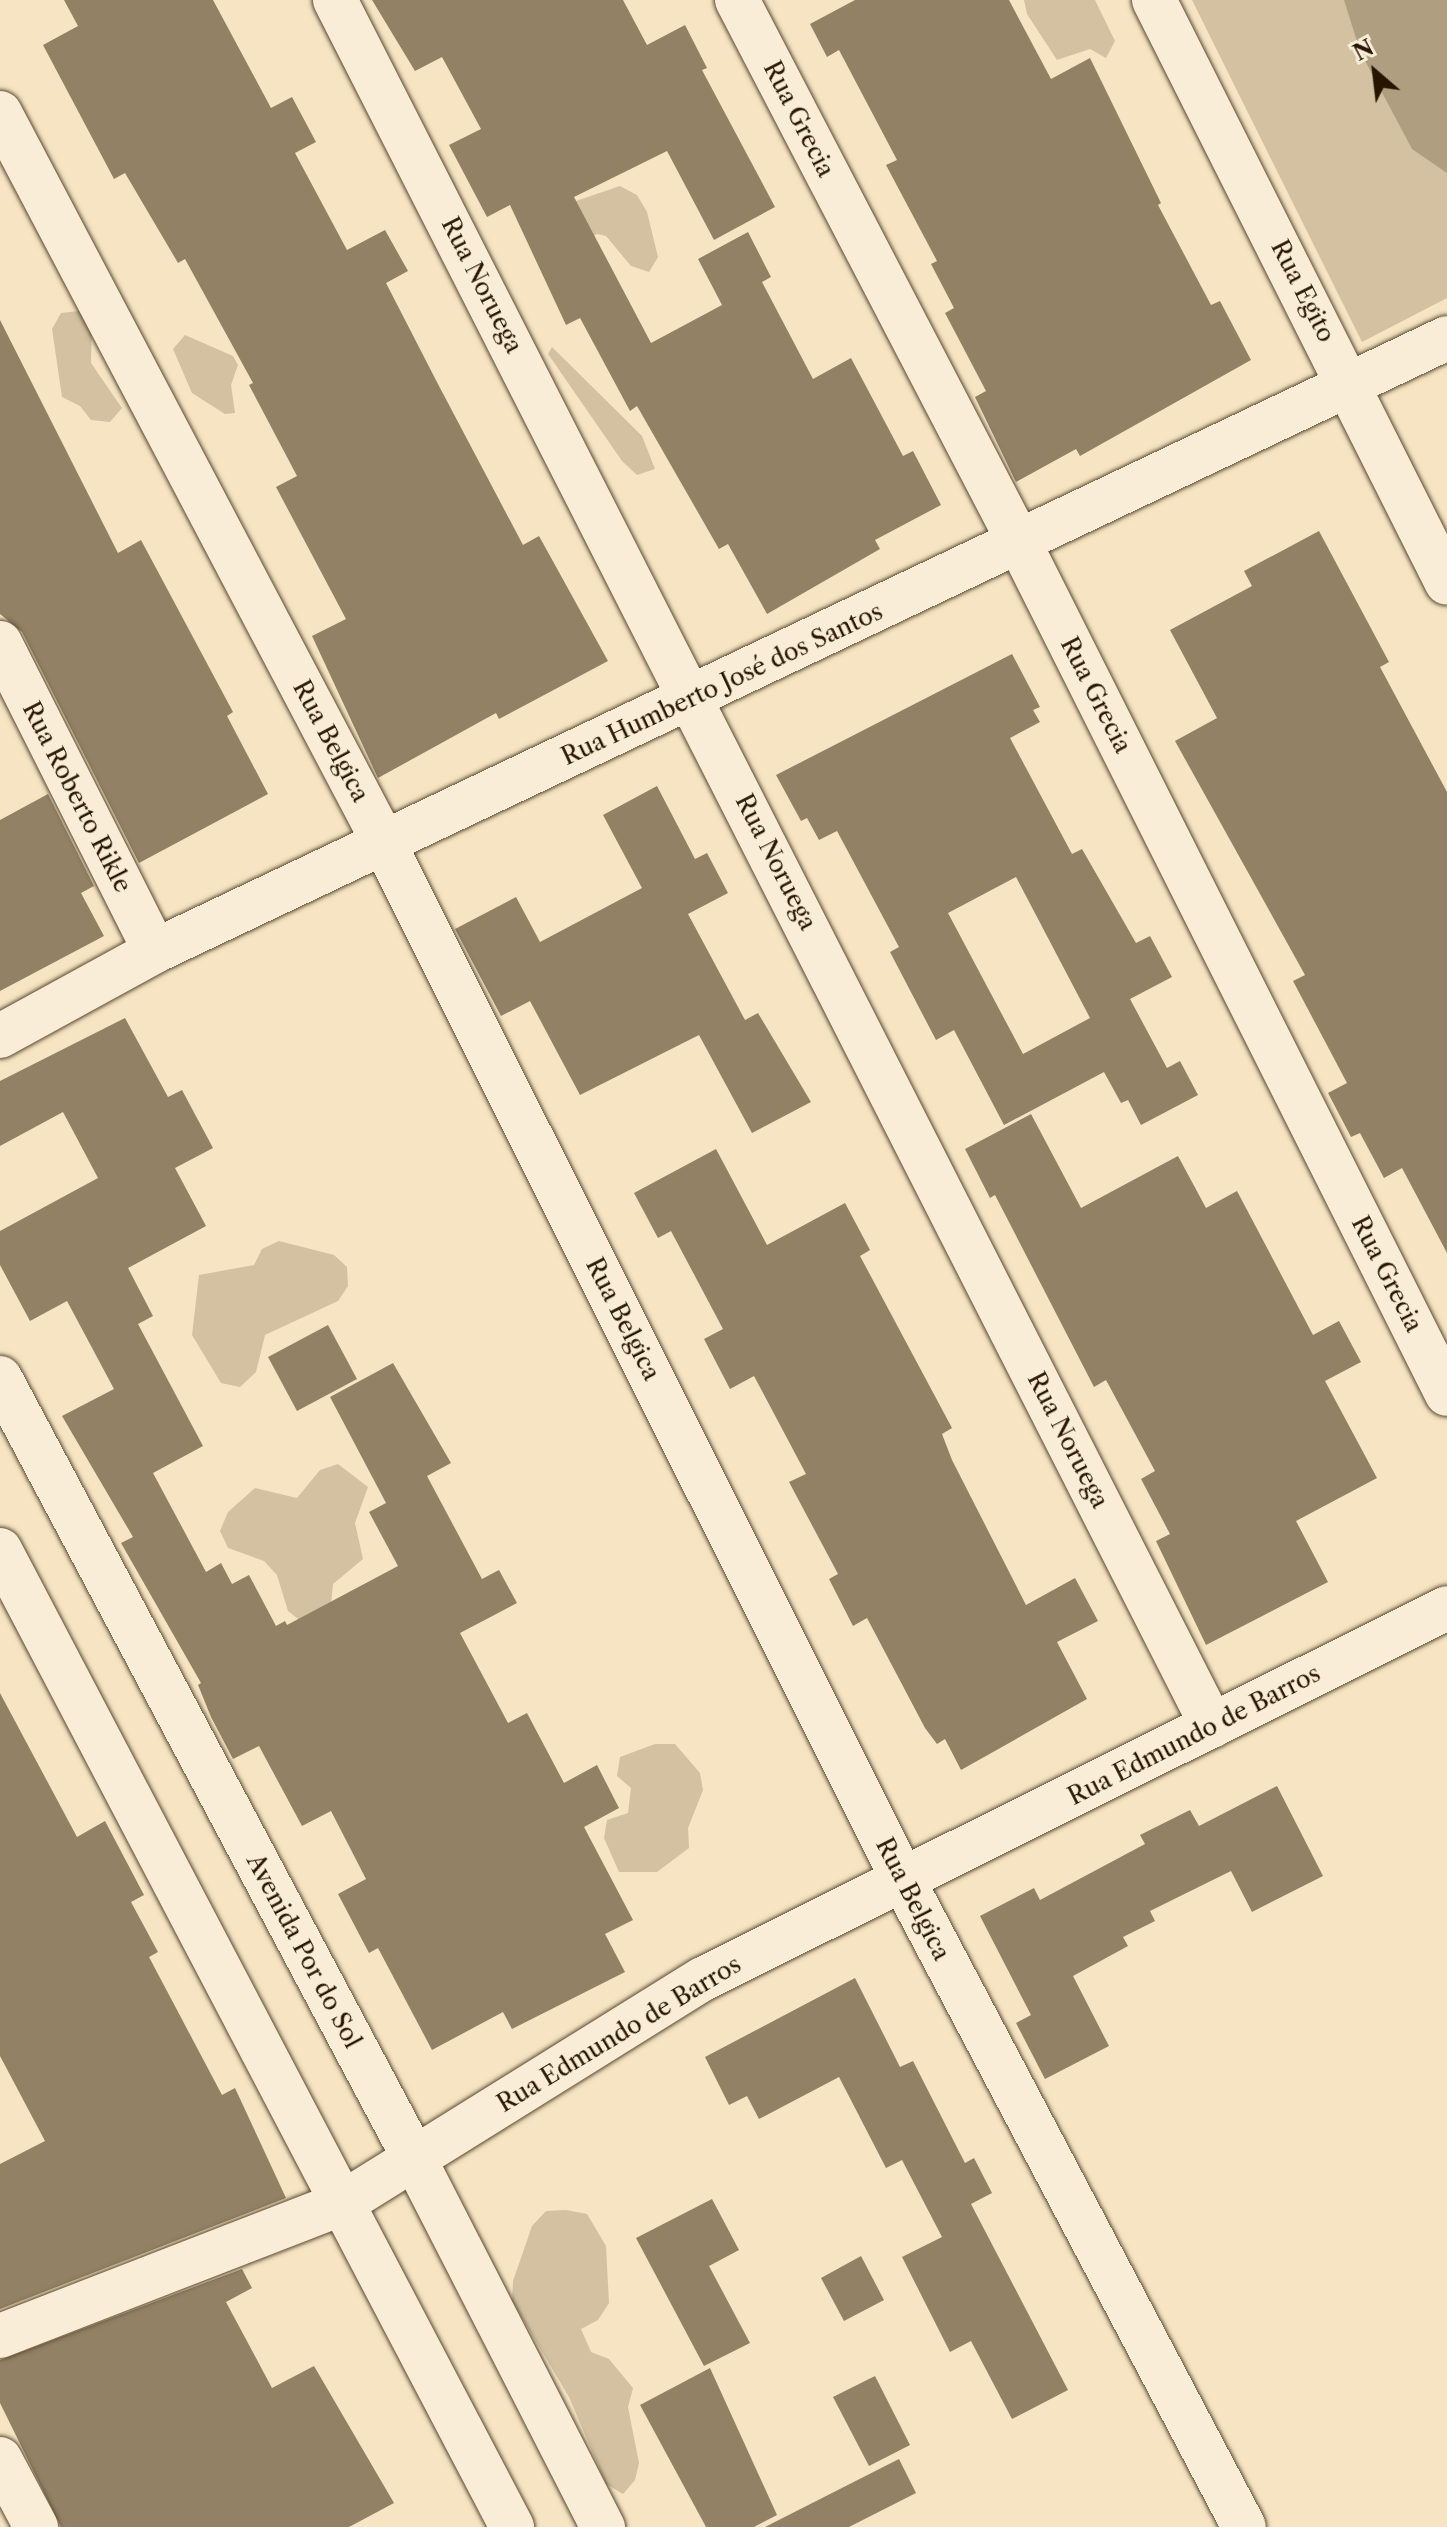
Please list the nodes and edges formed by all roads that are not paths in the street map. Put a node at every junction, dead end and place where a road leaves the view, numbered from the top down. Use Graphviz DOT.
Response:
graph roads {
  1 [pos="335,0"];
  2 [pos="737,0"];
  3 [pos="1154,0"];
  4 [pos="0,113"];
  5 [pos="1447,338"];
  6 [pos="1352,387"];
  7 [pos="1020,544"];
  8 [pos="1447,583"];
  9 [pos="0,643"];
  10 [pos="694,698"];
  11 [pos="384,843"];
  12 [pos="155,951"];
  13 [pos="0,1036"];
  14 [pos="0,1378"];
  15 [pos="1447,1394"];
  16 [pos="0,1550"];
  17 [pos="1447,1608"];
  18 [pos="1212,1726"];
  19 [pos="903,1880"];
  20 [pos="414,2158"];
  21 [pos="341,2204"];
  22 [pos="0,2336"];
  23 [pos="0,2459"];
  24 [pos="36,2527"];
  25 [pos="512,2527"];
  26 [pos="603,2527"];
  27 [pos="1244,2527"];
  1 -- 10 [label="street, Rua Noruega"];
  2 -- 7 [label="street, Rua Grecia"];
  3 -- 6 [label="street, Rua Egito"];
  4 -- 11 [label="street, Rua Belgica"];
  5 -- 6 [label="street, Rua Humberto José dos Santos"];
  6 -- 7 [label="street, Rua Humberto José dos Santos"];
  6 -- 8 [label="street, Rua Egito"];
  7 -- 10 [label="street, Rua Humberto José dos Santos"];
  7 -- 15 [label="street, Rua Grecia"];
  9 -- 12 [label="street, Rua Roberto Rikle"];
  10 -- 11 [label="street, Rua Humberto José dos Santos"];
  10 -- 18 [label="street, Rua Noruega"];
  11 -- 12 [label="street, Rua Humberto José dos Santos"];
  11 -- 19 [label="street, Rua Belgica"];
  12 -- 13 [label="street, Rua Humberto José dos Santos"];
  14 -- 20 [label="street, Avenida Por do Sol"];
  16 -- 21 [label="street"];
  17 -- 18 [label="street, Rua Edmundo de Barros"];
  18 -- 19 [label="street, Rua Edmundo de Barros"];
  19 -- 20 [label="street, Rua Edmundo de Barros"];
  19 -- 27 [label="street, Rua Belgica"];
  20 -- 21 [label="street, Rua Edmundo de Barros"];
  20 -- 26 [label="street, Avenida Por do Sol"];
  21 -- 22 [label="street, Rua Edmundo de Barros"];
  21 -- 25 [label="street"];
  23 -- 24 [label="street"];
}
